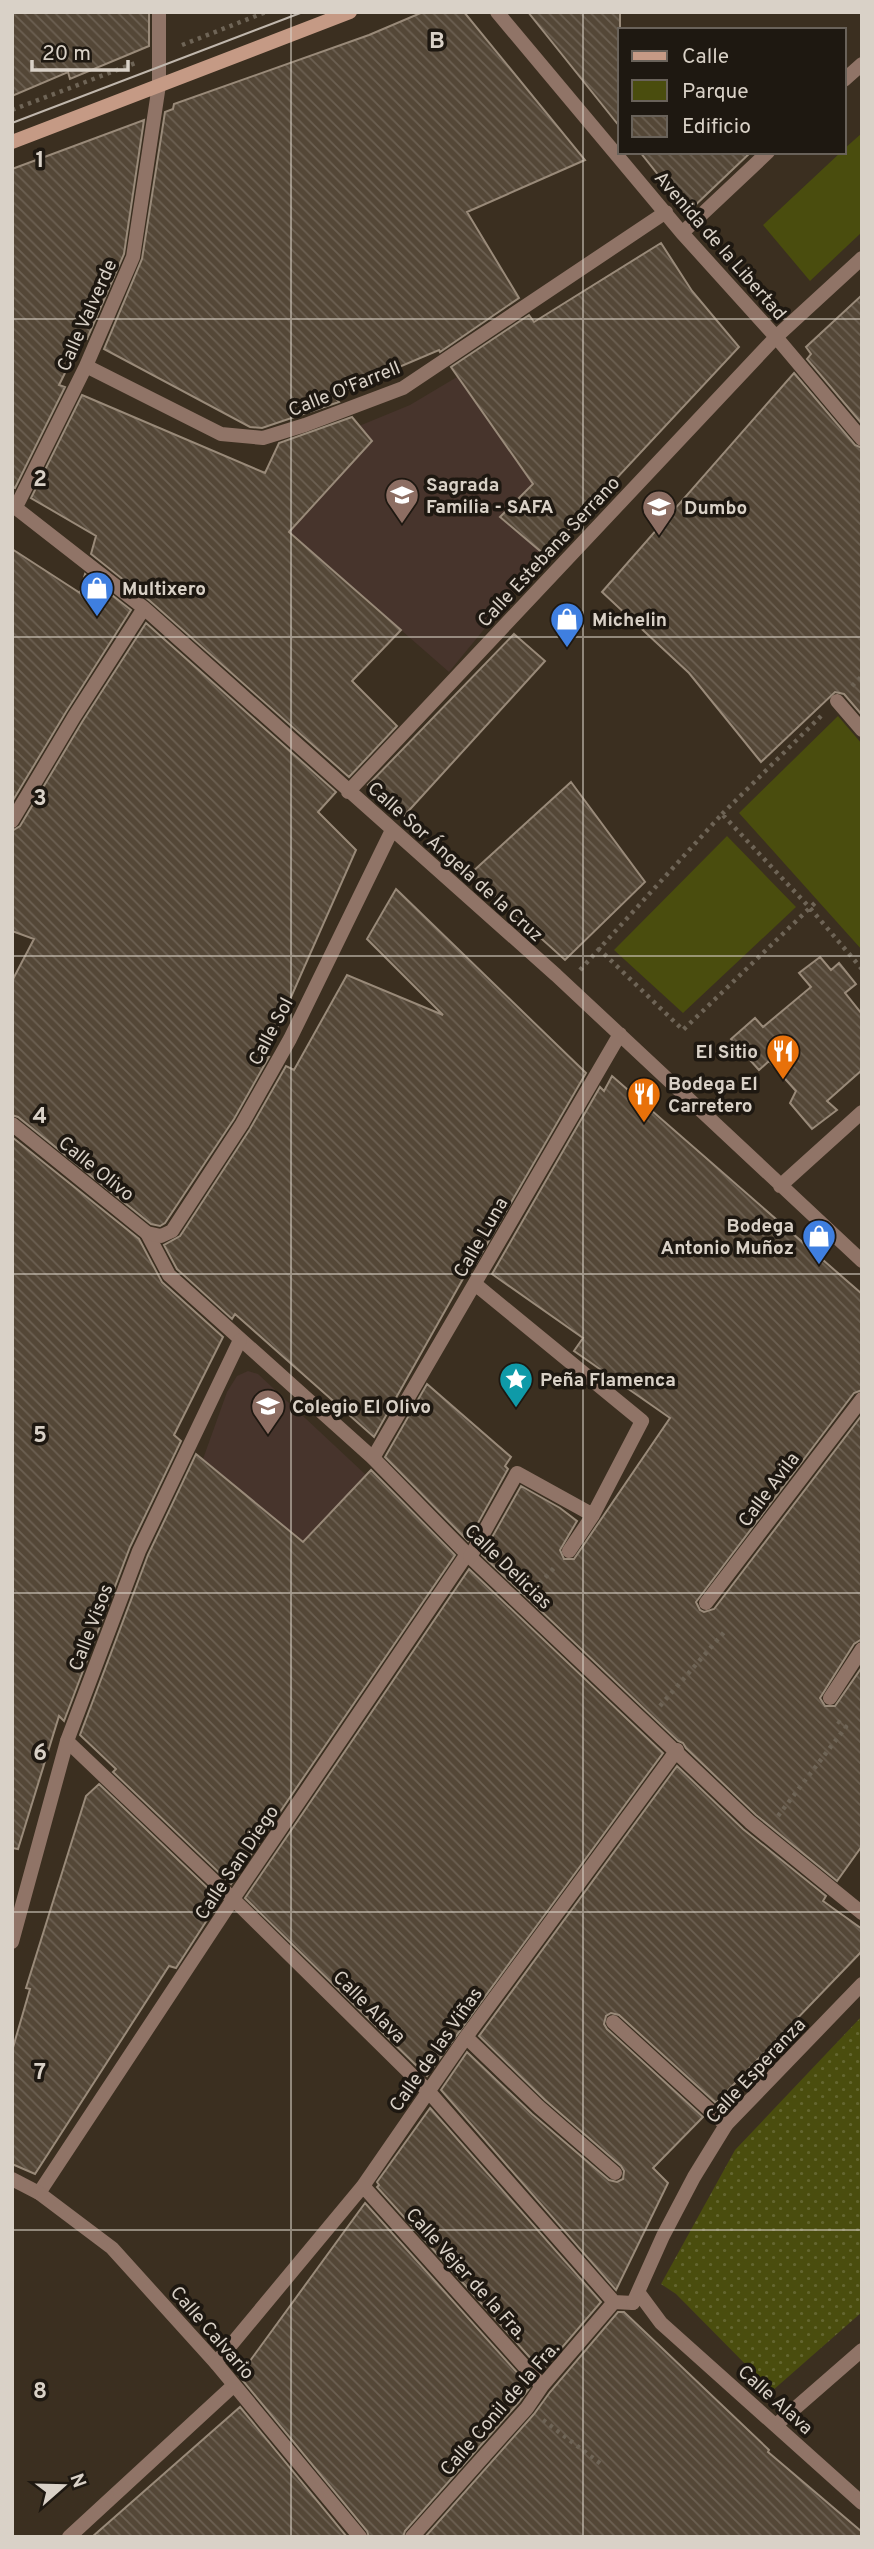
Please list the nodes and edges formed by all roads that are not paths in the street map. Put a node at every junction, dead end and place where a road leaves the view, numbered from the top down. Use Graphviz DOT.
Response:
graph roads {
  1 [pos="159,12"];
  2 [pos="350,12"];
  3 [pos="496,12"];
  4 [pos="862,64"];
  5 [pos="846,78"];
  6 [pos="159,85"];
  7 [pos="12,142"];
  8 [pos="766,154"];
  9 [pos="666,212"];
  10 [pos="682,233"];
  11 [pos="862,258"];
  12 [pos="776,337"];
  13 [pos="86,366"];
  14 [pos="862,439"];
  15 [pos="14,506"];
  16 [pos="144,608"];
  17 [pos="837,701"];
  18 [pos="862,730"];
  19 [pos="348,792"];
  20 [pos="12,821"];
  21 [pos="392,830"];
  22 [pos="620,1034"];
  23 [pos="862,1112"];
  24 [pos="12,1124"];
  25 [pos="780,1186"];
  26 [pos="154,1234"];
  27 [pos="862,1261"];
  28 [pos="475,1284"];
  29 [pos="240,1340"];
  30 [pos="862,1399"];
  31 [pos="373,1458"];
  32 [pos="593,1515"];
  33 [pos="569,1551"];
  34 [pos="468,1555"];
  35 [pos="706,1603"];
  36 [pos="862,1649"];
  37 [pos="830,1698"];
  38 [pos="67,1741"];
  39 [pos="677,1750"];
  40 [pos="233,1899"];
  41 [pos="862,1913"];
  42 [pos="12,1942"];
  43 [pos="862,1984"];
  44 [pos="613,2022"];
  45 [pos="466,2037"];
  46 [pos="429,2092"];
  47 [pos="726,2125"];
  48 [pos="615,2173"];
  49 [pos="12,2179"];
  50 [pos="363,2186"];
  51 [pos="39,2193"];
  52 [pos="635,2297"];
  53 [pos="614,2302"];
  54 [pos="862,2350"];
  55 [pos="216,2363"];
  56 [pos="234,2385"];
  57 [pos="542,2386"];
  58 [pos="776,2425"];
  59 [pos="862,2503"];
  60 [pos="69,2537"];
  61 [pos="360,2537"];
  62 [pos="411,2537"];
  1 -- 6 [label="street, Calle Valverde"];
  2 -- 6 [label="main road"];
  3 -- 9 [label="street, Avenida de la Libertad"];
  4 -- 5 [label="street"];
  6 -- 7 [label="main road"];
  6 -- 13 [label="street, Calle Valverde"];
  8 -- 10 [label="street"];
  9 -- 10 [label="street, Avenida de la Libertad"];
  9 -- 13 [label="street, Calle O'Farrell"];
  10 -- 12 [label="street, Avenida de la Libertad"];
  11 -- 12 [label="street, Calle Estebana Serrano"];
  12 -- 14 [label="street, Avenida de la Libertad"];
  12 -- 19 [label="street, Calle Estebana Serrano"];
  13 -- 15 [label="street, Calle Valverde"];
  15 -- 16 [label="street, Calle Sor Ángela de la Cruz"];
  16 -- 19 [label="street, Calle Sor Ángela de la Cruz"];
  16 -- 20 [label="street"];
  17 -- 18 [label="street"];
  19 -- 21 [label="street, Calle Sor Ángela de la Cruz"];
  21 -- 22 [label="street, Calle Sor Ángela de la Cruz"];
  21 -- 26 [label="street, Calle Sol"];
  22 -- 25 [label="street, Calle Sor Ángela de la Cruz"];
  22 -- 28 [label="street, Calle Luna"];
  23 -- 25 [label="street"];
  24 -- 26 [label="street, Calle Olivo"];
  25 -- 27 [label="street, Calle Sor Ángela de la Cruz"];
  26 -- 29 [label="street, Calle Delicias"];
  28 -- 31 [label="street, Calle Luna"];
  28 -- 32 [label="street"];
  29 -- 31 [label="street, Calle Delicias"];
  29 -- 38 [label="street, Calle Visos"];
  30 -- 35 [label="street, Calle Avila"];
  31 -- 34 [label="street, Calle Delicias"];
  32 -- 33 [label="street"];
  32 -- 34 [label="street, Calle San Diego"];
  34 -- 39 [label="street, Calle Delicias"];
  34 -- 40 [label="street, Calle San Diego"];
  36 -- 37 [label="street"];
  38 -- 40 [label="street, Calle Alava"];
  38 -- 42 [label="street, Calle Visos"];
  39 -- 41 [label="street, Calle Delicias"];
  39 -- 45 [label="street, Calle de las Viñas"];
  40 -- 46 [label="street, Calle Alava"];
  40 -- 51 [label="street, Calle San Diego"];
  43 -- 47 [label="street, Calle Esperanza"];
  44 -- 47 [label="street"];
  45 -- 46 [label="street, Calle de las Viñas"];
  45 -- 48 [label="street"];
  46 -- 50 [label="street, Calle de las Viñas"];
  46 -- 53 [label="street, Calle Alava"];
  47 -- 52 [label="street, Calle Esperanza"];
  49 -- 51 [label="street, Calle Calvario"];
  50 -- 55 [label="street, Calle de las Viñas"];
  50 -- 57 [label="street, Calle Vejer de la Fra."];
  51 -- 55 [label="street, Calle Calvario"];
  52 -- 53 [label="street"];
  52 -- 58 [label="street, Calle Alava"];
  53 -- 57 [label="street, Calle Conil de la Fra."];
  54 -- 58 [label="street"];
  55 -- 56 [label="street, Calle Calvario"];
  56 -- 60 [label="street"];
  56 -- 61 [label="street, Calle Calvario"];
  57 -- 62 [label="street, Calle Conil de la Fra."];
  58 -- 59 [label="street, Calle Alava"];
}
